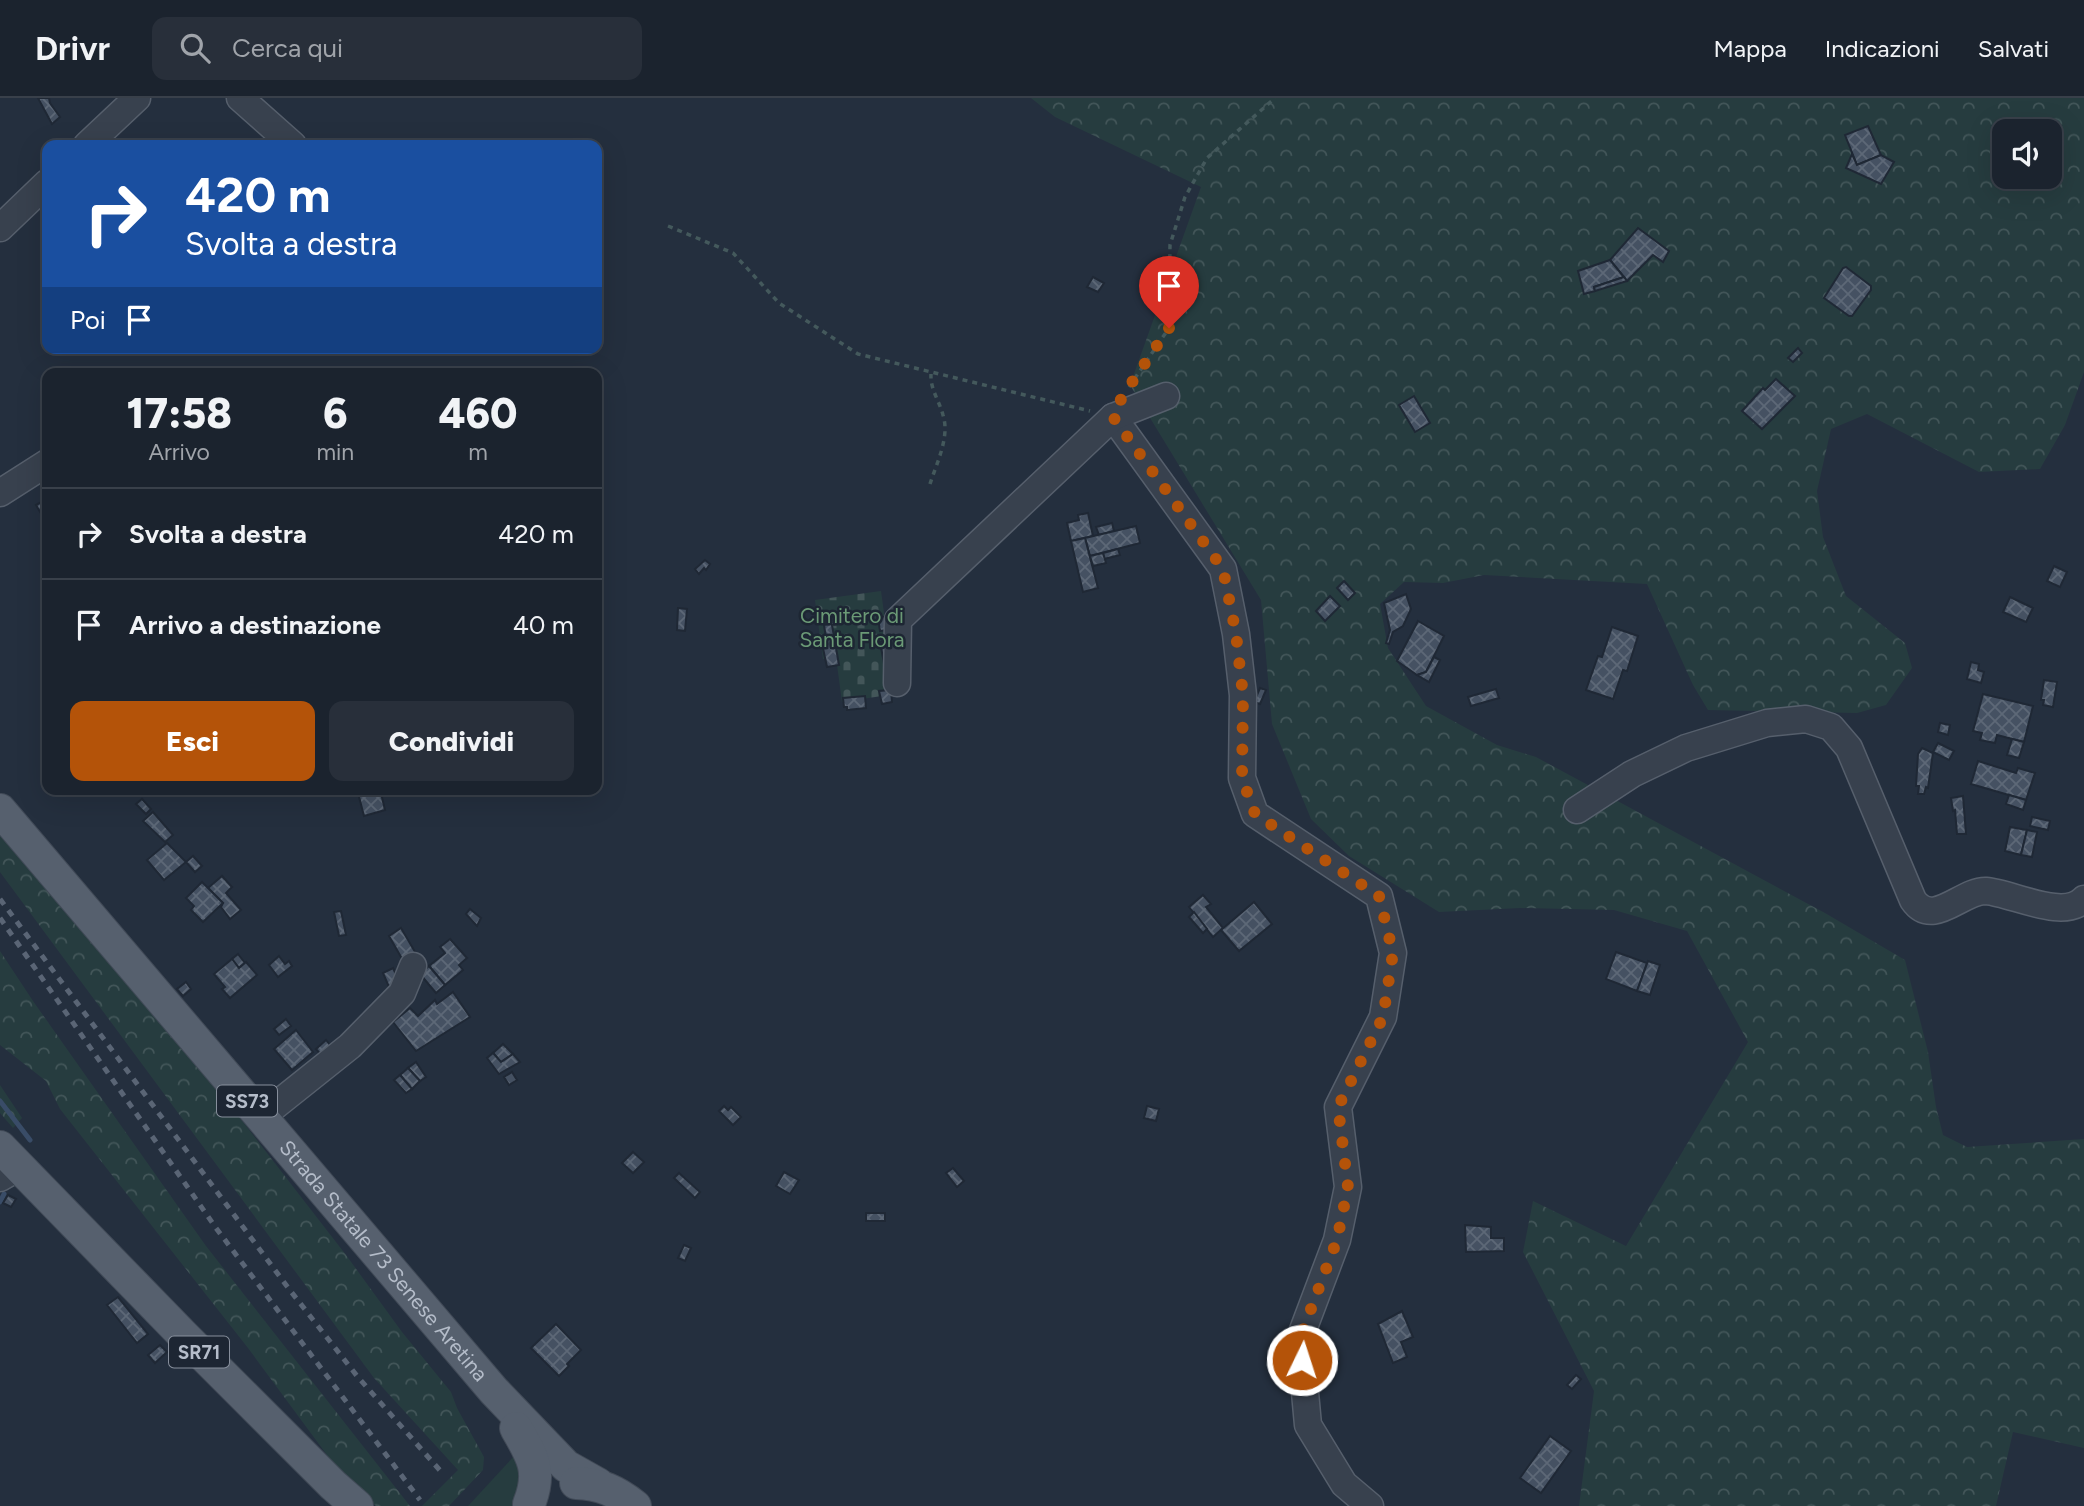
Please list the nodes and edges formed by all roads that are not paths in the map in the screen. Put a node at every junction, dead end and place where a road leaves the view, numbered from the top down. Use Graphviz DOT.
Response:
graph roads {
  1 [pos="136,98"];
  2 [pos="240,98"];
  3 [pos="92,140"];
  4 [pos="287,140"];
  5 [pos="42,188"];
  6 [pos="0,228"];
  7 [pos="1166,396"];
  8 [pos="1113,417"];
  9 [pos="42,466"];
  10 [pos="0,493"];
  11 [pos="897,683"];
  12 [pos="0,810"];
  13 [pos="1577,810"];
  14 [pos="2084,899"];
  15 [pos="413,966"];
  16 [pos="261,1117"];
  17 [pos="6,1164"];
  18 [pos="45,1194"];
  19 [pos="494,1391"];
  20 [pos="598,1484"];
  21 [pos="528,1505"];
  22 [pos="332,1506"];
  23 [pos="357,1506"];
  24 [pos="635,1506"];
  25 [pos="1370,1506"];
  1 -- 3 [label="street"];
  2 -- 4 [label="street"];
  5 -- 6 [label="street"];
  7 -- 8 [label="street"];
  8 -- 11 [label="street"];
  8 -- 25 [label="street"];
  9 -- 10 [label="street"];
  12 -- 16 [label="main road, Strada Statale 73 Senese Aretina / SS73"];
  13 -- 14 [label="street"];
  15 -- 16 [label="street"];
  16 -- 19 [label="main road, Strada Statale 73 Senese Aretina / SS73"];
  17 -- 18 [label="main road, SR71"];
  18 -- 22 [label="main road, SR71"];
  18 -- 23 [label="main road, SR71"];
  19 -- 20 [label="main road, Strada Statale 73 Senese Aretina / SS73"];
  19 -- 21 [label="main road, Strada Statale 73 Senese Aretina / SS73"];
  20 -- 21 [label="main road, Strada Statale 73 Senese Aretina / SS73"];
  20 -- 24 [label="main road, Strada Statale 73 Senese Aretina / SS73"];
}
